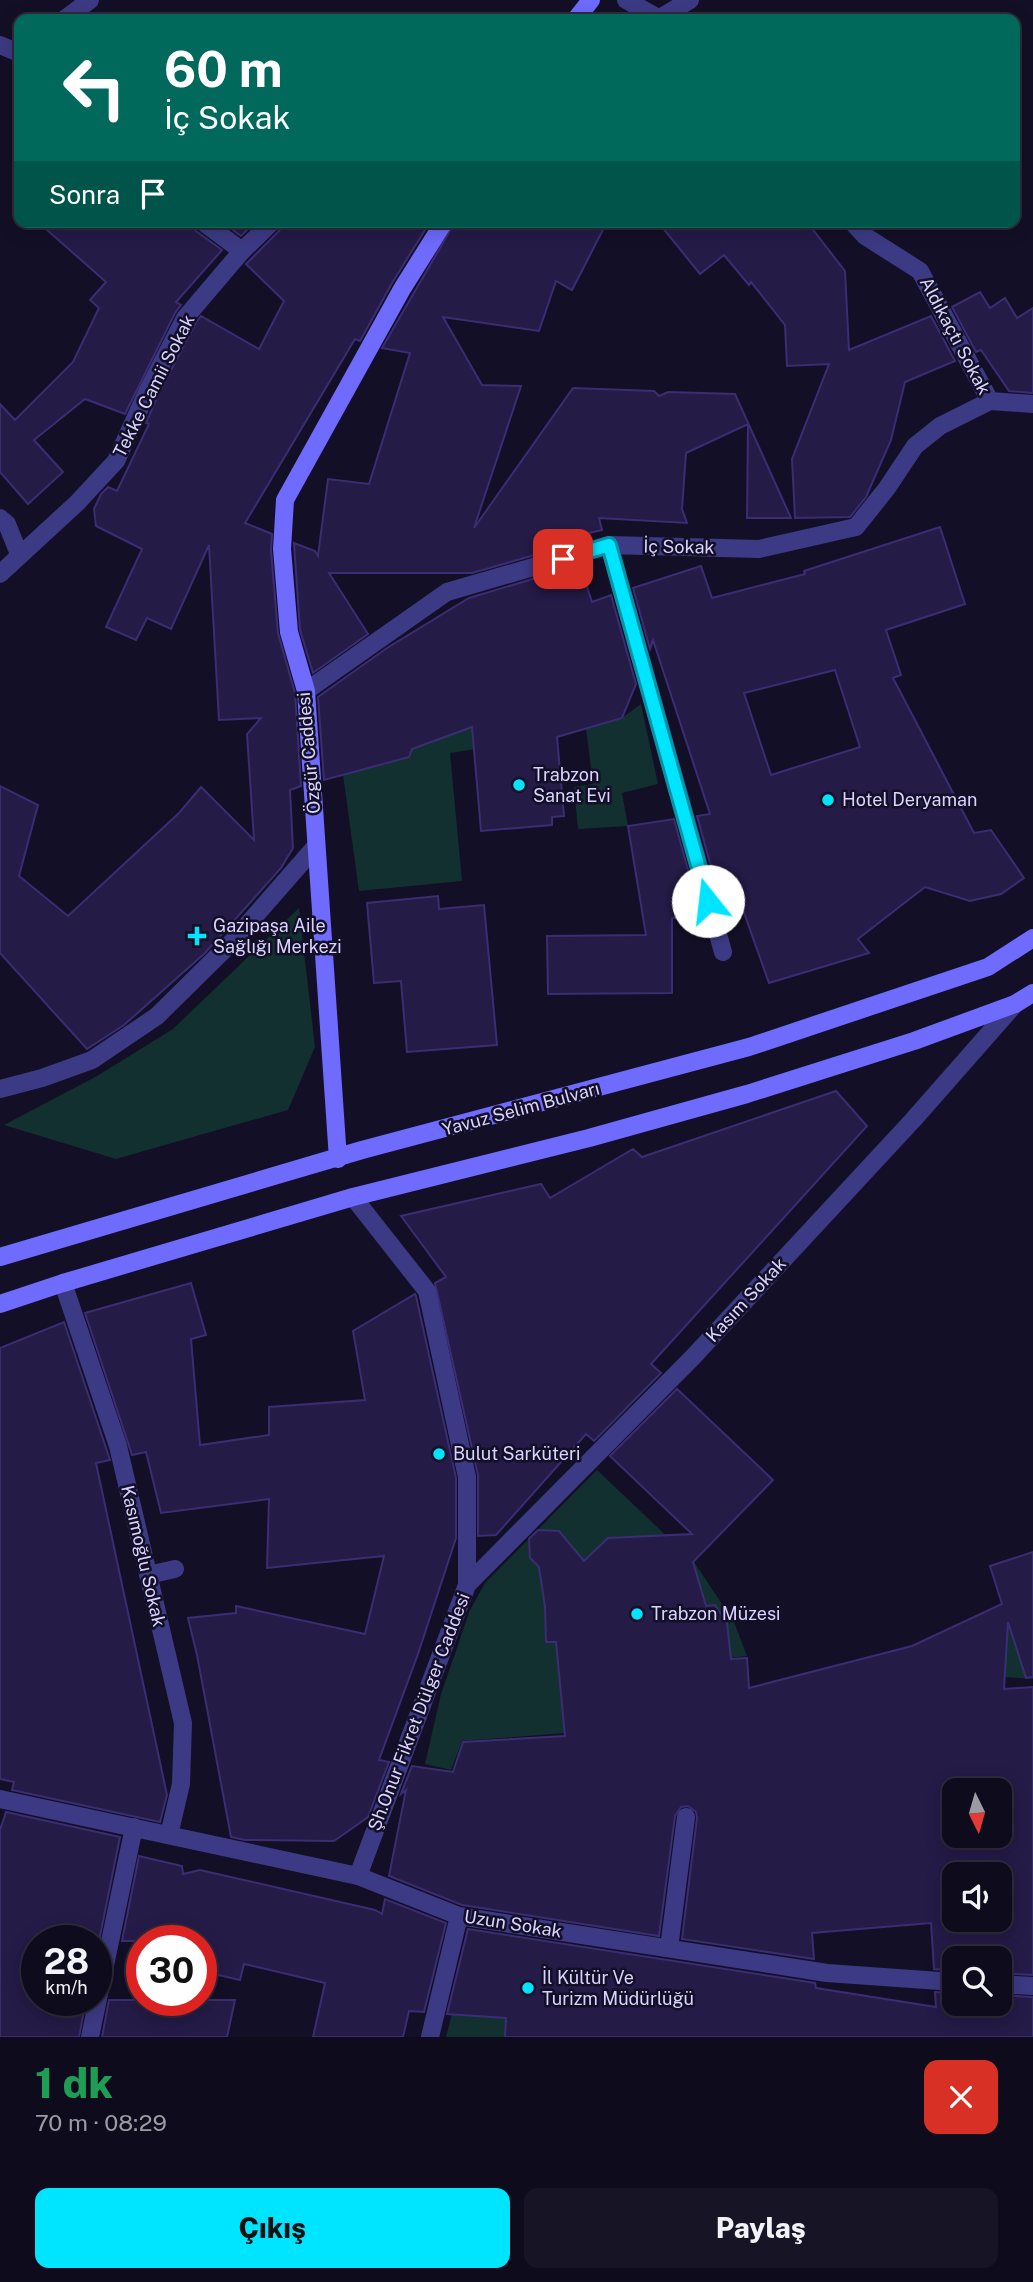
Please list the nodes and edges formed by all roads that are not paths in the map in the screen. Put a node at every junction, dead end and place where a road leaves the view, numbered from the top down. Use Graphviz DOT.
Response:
graph roads {
  1 [pos="90,0"];
  2 [pos="592,0"];
  3 [pos="626,0"];
  4 [pos="690,0"];
  5 [pos="72,14"];
  6 [pos="580,14"];
  7 [pos="651,14"];
  8 [pos="668,14"];
  9 [pos="211,228"];
  10 [pos="266,228"];
  11 [pos="440,228"];
  12 [pos="858,228"];
  13 [pos="242,251"];
  14 [pos="990,401"];
  15 [pos="1033,404"];
  16 [pos="0,518"];
  17 [pos="609,545"];
  18 [pos="19,554"];
  19 [pos="0,574"];
  20 [pos="306,691"];
  21 [pos="316,846"];
  22 [pos="1033,938"];
  23 [pos="723,952"];
  24 [pos="1033,993"];
  25 [pos="1015,1004"];
  26 [pos="0,1089"];
  27 [pos="338,1159"];
  28 [pos="353,1197"];
  29 [pos="0,1257"];
  30 [pos="64,1283"];
  31 [pos="0,1304"];
  32 [pos="175,1569"];
  33 [pos="148,1576"];
  34 [pos="467,1585"];
  35 [pos="0,1801"];
  36 [pos="686,1818"];
  37 [pos="134,1827"];
  38 [pos="169,1835"];
  39 [pos="358,1876"];
  40 [pos="459,1916"];
  41 [pos="669,1948"];
  42 [pos="942,1981"];
  43 [pos="1012,1985"];
  44 [pos="1033,1986"];
  45 [pos="90,2037"];
  46 [pos="430,2037"];
  1 -- 5 [label="street"];
  2 -- 6 [label="main road"];
  3 -- 7 [label="street"];
  4 -- 8 [label="street"];
  9 -- 13 [label="street"];
  10 -- 13 [label="street, Tekke Camii Sokak"];
  11 -- 20 [label="main road, Özgür Caddesi"];
  12 -- 14 [label="street, Aldıkaçtı Sokak"];
  13 -- 18 [label="street, Tekke Camii Sokak"];
  14 -- 15 [label="street, Aldıkaçtı Sokak"];
  14 -- 17 [label="street, İç Sokak"];
  16 -- 18 [label="street"];
  17 -- 20 [label="street, İç Sokak"];
  17 -- 23 [label="street"];
  18 -- 19 [label="street, Tekke Camii Sokak"];
  20 -- 21 [label="main road, Özgür Caddesi"];
  21 -- 26 [label="street"];
  21 -- 27 [label="main road, Özgür Caddesi"];
  22 -- 27 [label="main road, Yavuz Selim Bulvarı"];
  24 -- 25 [label="main road"];
  25 -- 28 [label="main road"];
  25 -- 34 [label="street, Kasım Sokak"];
  27 -- 29 [label="main road, Yavuz Selim Bulvarı"];
  28 -- 30 [label="main road"];
  28 -- 34 [label="street, Şh.Onur Fikret Dülger Caddesi"];
  30 -- 31 [label="main road"];
  30 -- 33 [label="street, Kasımoğlu Sokak"];
  32 -- 33 [label="street"];
  33 -- 38 [label="street, Kasımoğlu Sokak"];
  34 -- 39 [label="street, Şh.Onur Fikret Dülger Caddesi"];
  35 -- 37 [label="street, Uzun Sokak"];
  36 -- 41 [label="street"];
  37 -- 38 [label="street, Uzun Sokak"];
  37 -- 45 [label="street"];
  38 -- 39 [label="street, Uzun Sokak"];
  39 -- 40 [label="street, Uzun Sokak"];
  40 -- 41 [label="street, Uzun Sokak"];
  40 -- 46 [label="street"];
  41 -- 42 [label="street, Uzun Sokak"];
  43 -- 44 [label="street"];
}
